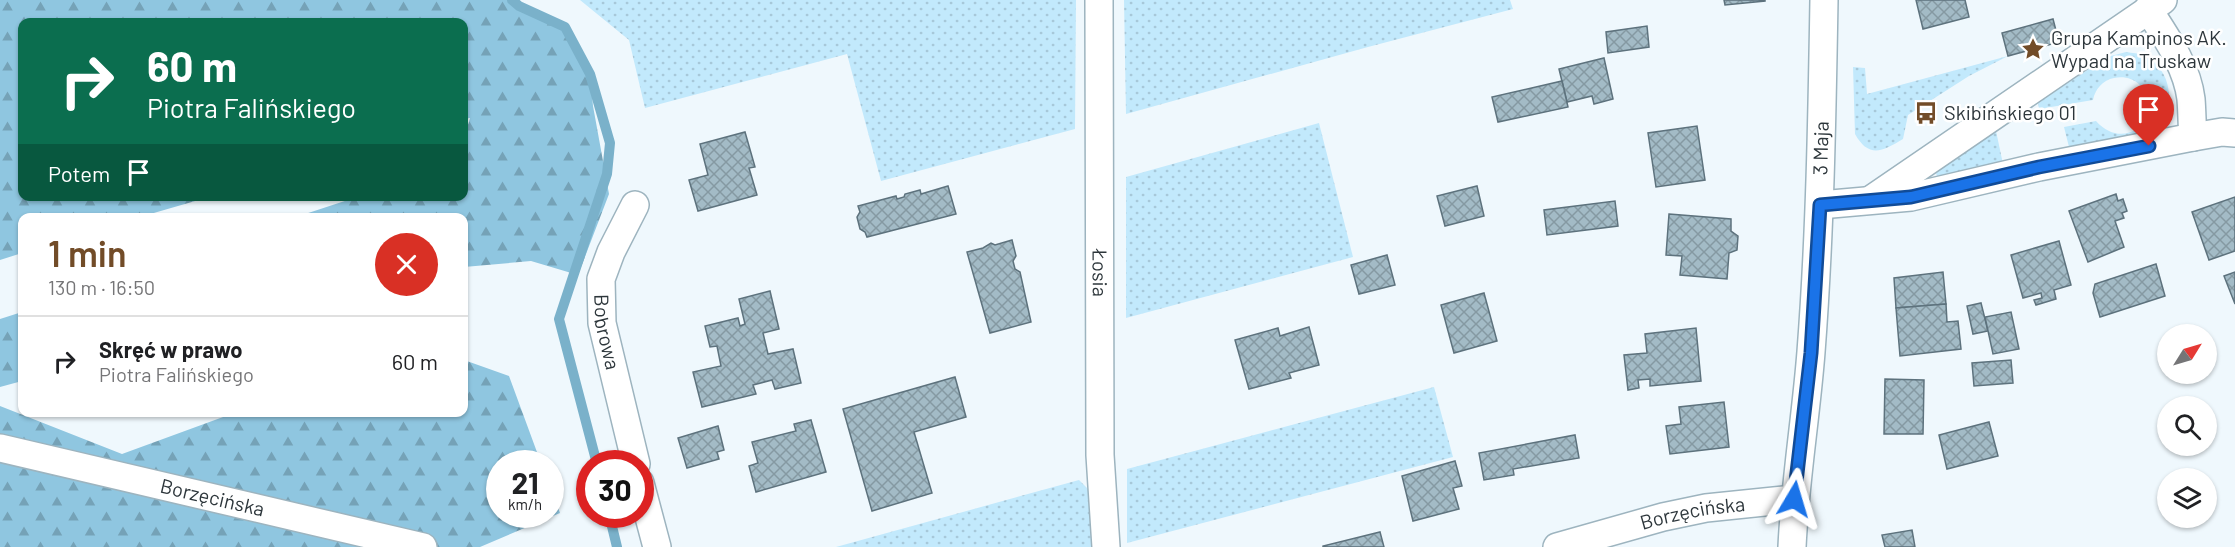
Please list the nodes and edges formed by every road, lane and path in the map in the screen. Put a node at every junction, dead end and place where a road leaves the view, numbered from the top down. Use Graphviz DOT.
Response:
graph roads {
  1 [pos="1099,0"];
  2 [pos="1824,0"];
  3 [pos="2156,5"];
  4 [pos="2235,133"];
  5 [pos="2193,137"];
  6 [pos="1871,199"];
  7 [pos="635,205"];
  8 [pos="1820,205"];
  9 [pos="0,448"];
  10 [pos="633,450"];
  11 [pos="1794,499"];
  12 [pos="652,528"];
  13 [pos="423,547"];
  14 [pos="657,547"];
  15 [pos="1106,547"];
  16 [pos="1557,547"];
  17 [pos="1792,547"];
  1 -- 15 [label="street, Łosia"];
  2 -- 8 [label="street, 3 Maja"];
  3 -- 5 [label="street"];
  3 -- 6 [label="street"];
  4 -- 5 [label="street"];
  5 -- 6 [label="street"];
  6 -- 8 [label="street"];
  7 -- 10 [label="street, Bobrowa"];
  8 -- 11 [label="street, 3 Maja"];
  9 -- 13 [label="street, Borzęcińska"];
  11 -- 16 [label="street, Borzęcińska"];
  11 -- 17 [label="street, 3 Maja"];
  12 -- 14 [label="street"];
}
